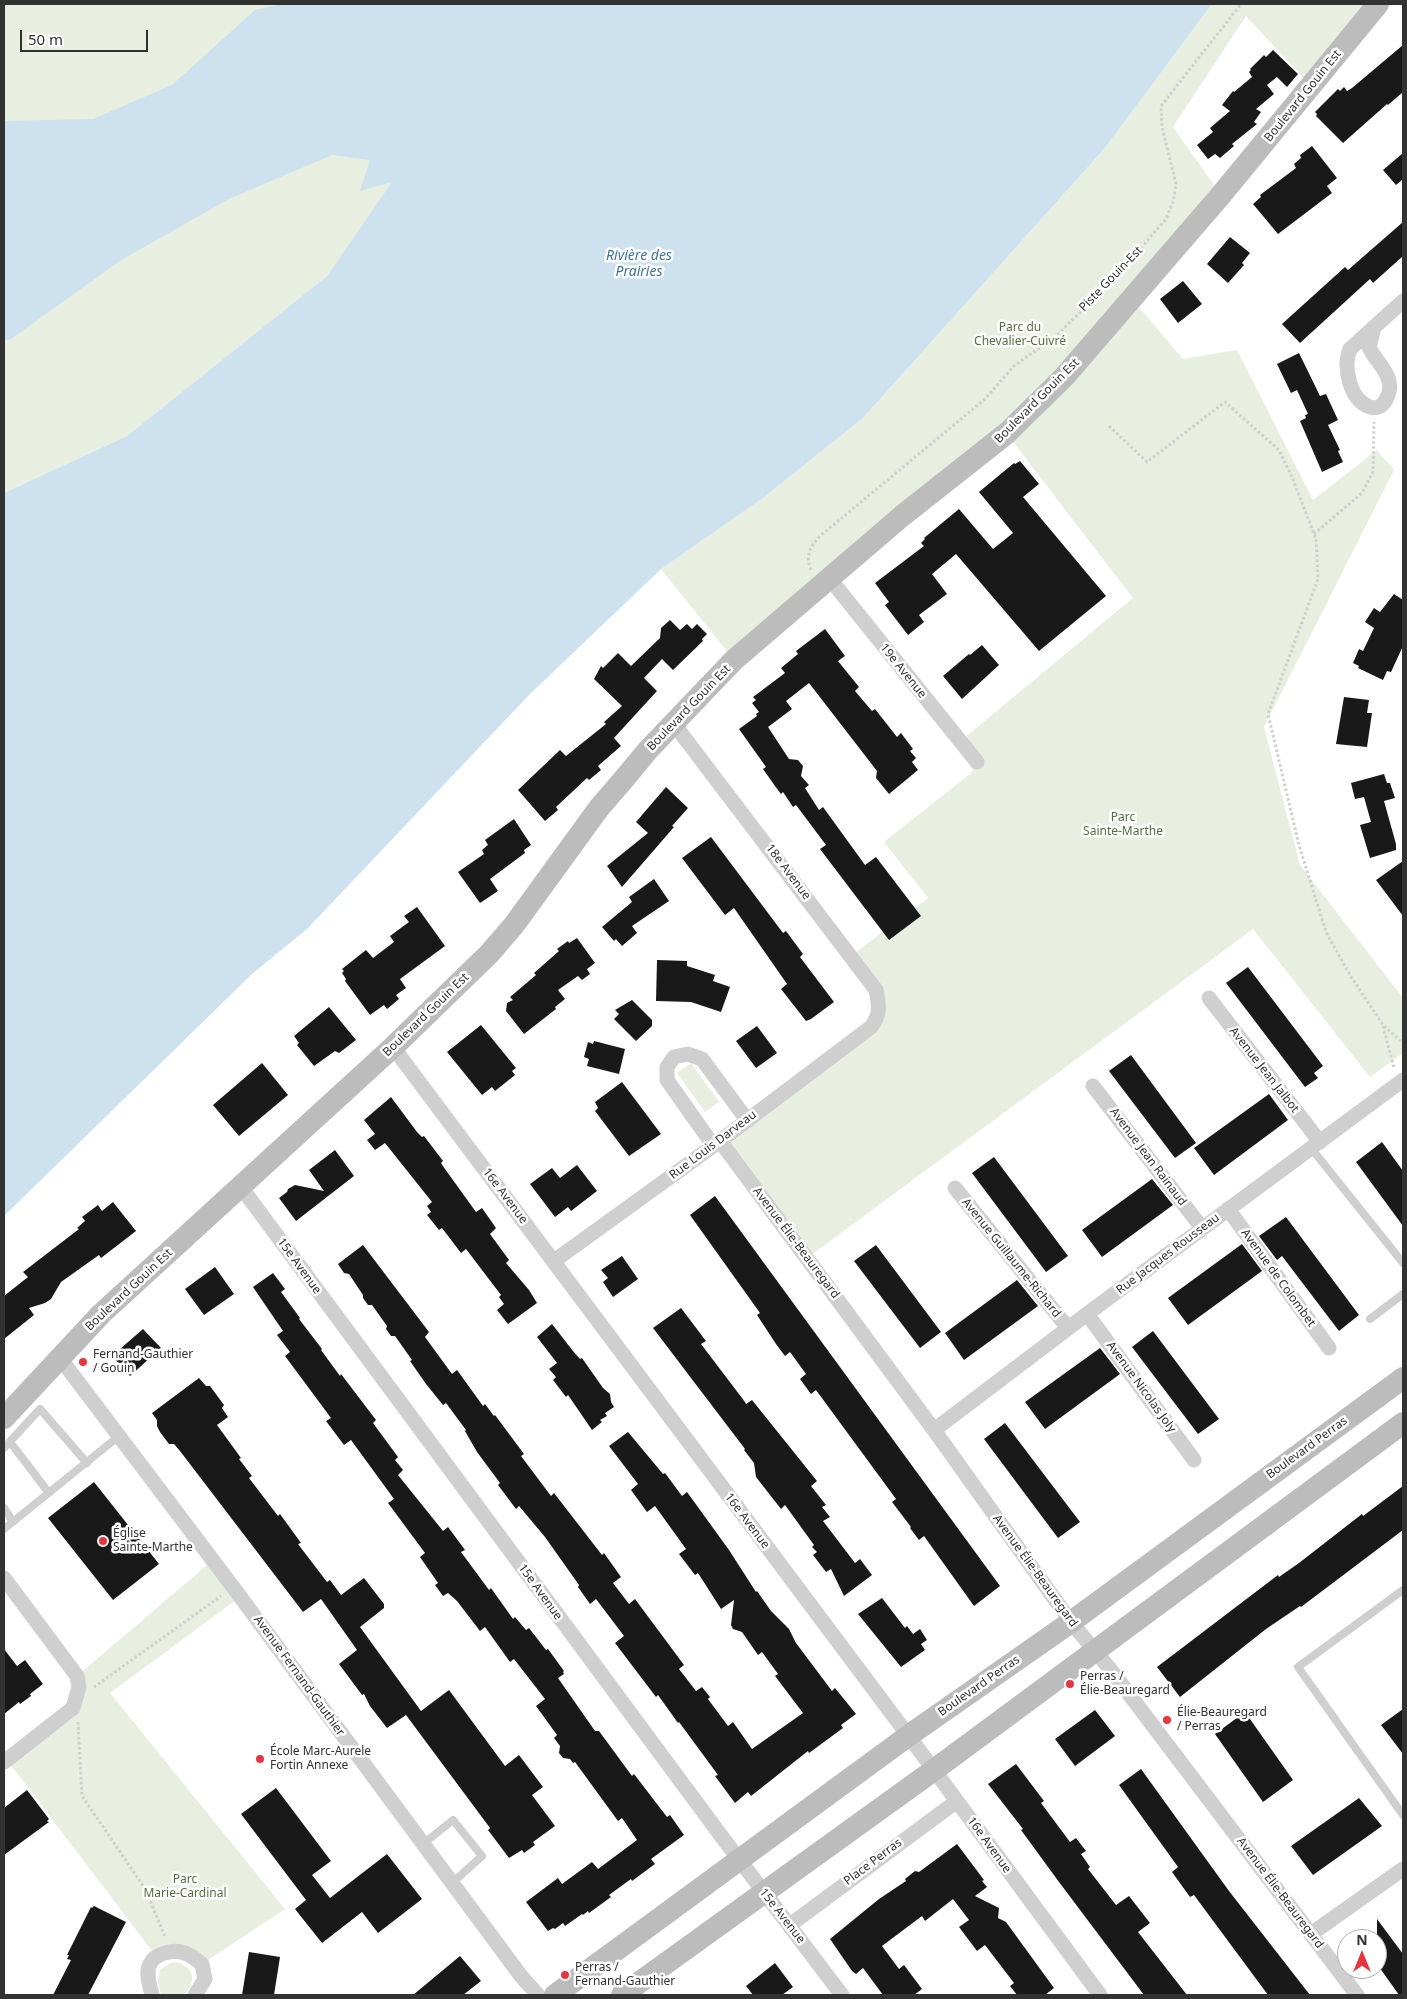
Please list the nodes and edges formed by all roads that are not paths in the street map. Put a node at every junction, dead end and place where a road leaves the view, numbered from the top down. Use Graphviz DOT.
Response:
graph roads {
  1 [pos="1378,4"];
  2 [pos="1403,301"];
  3 [pos="1374,328"];
  4 [pos="824,584"];
  5 [pos="674,724"];
  6 [pos="977,762"];
  7 [pos="1209,998"];
  8 [pos="871,1027"];
  9 [pos="393,1047"];
  10 [pos="1400,1082"];
  11 [pos="1093,1086"];
  12 [pos="747,1120"];
  13 [pos="716,1143"];
  14 [pos="1315,1145"];
  15 [pos="241,1187"];
  16 [pos="955,1188"];
  17 [pos="1228,1209"];
  18 [pos="1202,1228"];
  19 [pos="554,1261"];
  20 [pos="1403,1264"];
  21 [pos="1403,1294"];
  22 [pos="1087,1314"];
  23 [pos="1370,1319"];
  24 [pos="1068,1328"];
  25 [pos="1329,1348"];
  26 [pos="60,1358"];
  27 [pos="1403,1378"];
  28 [pos="4,1418"];
  29 [pos="1403,1423"];
  30 [pos="934,1430"];
  31 [pos="120,1436"];
  32 [pos="10,1442"];
  33 [pos="4,1448"];
  34 [pos="1194,1460"];
  35 [pos="86,1463"];
  36 [pos="49,1493"];
  37 [pos="4,1508"];
  38 [pos="14,1522"];
  39 [pos="4,1529"];
  40 [pos="4,1578"];
  41 [pos="1403,1590"];
  42 [pos="1071,1622"];
  43 [pos="1095,1650"];
  44 [pos="908,1736"];
  45 [pos="4,1762"];
  46 [pos="934,1770"];
  47 [pos="957,1801"];
  48 [pos="1403,1815"];
  49 [pos="423,1844"];
  50 [pos="740,1860"];
  51 [pos="1403,1869"];
  52 [pos="452,1883"];
  53 [pos="763,1892"];
  54 [pos="790,1925"];
  55 [pos="1311,1934"];
  56 [pos="152,1995"];
  57 [pos="195,1995"];
  58 [pos="538,1995"];
  59 [pos="556,1995"];
  60 [pos="622,1995"];
  61 [pos="842,1995"];
  62 [pos="1100,1995"];
  63 [pos="1357,1995"];
  1 -- 4 [label="main road, Boulevard Gouin Est"];
  2 -- 3 [label="street"];
  3 -- 3 [label="street"];
  4 -- 5 [label="main road, Boulevard Gouin Est"];
  4 -- 6 [label="street, 19e Avenue"];
  5 -- 8 [label="street, 18e Avenue"];
  5 -- 9 [label="main road, Boulevard Gouin Est"];
  7 -- 14 [label="street, Avenue Jean Jalbot"];
  8 -- 12 [label="street, Rue Louis Darveau"];
  9 -- 15 [label="main road, Boulevard Gouin Est"];
  9 -- 19 [label="street, 16e Avenue"];
  10 -- 14 [label="street, Rue Jacques Rousseau"];
  11 -- 18 [label="street, Avenue Jean Rainaud"];
  12 -- 13 [label="street, Rue Louis Darveau"];
  12 -- 13 [label="street, Avenue Élie-Beauregard"];
  13 -- 19 [label="street, Rue Louis Darveau"];
  13 -- 30 [label="street, Avenue Élie-Beauregard"];
  14 -- 17 [label="street, Rue Jacques Rousseau"];
  14 -- 20 [label="lane"];
  15 -- 26 [label="main road, Boulevard Gouin Est"];
  15 -- 50 [label="street, 15e Avenue"];
  16 -- 24 [label="street, Avenue Guillaume-Richard"];
  17 -- 18 [label="street, Rue Jacques Rousseau"];
  17 -- 25 [label="street, Avenue de Colombet"];
  18 -- 22 [label="street, Rue Jacques Rousseau"];
  19 -- 44 [label="street, 16e Avenue"];
  21 -- 23 [label="lane"];
  22 -- 24 [label="street, Rue Jacques Rousseau"];
  22 -- 34 [label="street, Avenue Nicolas Joly"];
  24 -- 30 [label="street, Rue Jacques Rousseau"];
  26 -- 28 [label="main road, Boulevard Gouin Est"];
  26 -- 31 [label="street, Avenue Fernand-Gauthier"];
  27 -- 42 [label="main road, Boulevard Perras"];
  29 -- 43 [label="main road"];
  30 -- 42 [label="street, Avenue Élie-Beauregard"];
  31 -- 35 [label="lane"];
  31 -- 49 [label="street, Avenue Fernand-Gauthier"];
  32 -- 33 [label="lane"];
  32 -- 35 [label="lane"];
  32 -- 36 [label="lane"];
  35 -- 36 [label="lane"];
  36 -- 38 [label="lane"];
  37 -- 38 [label="lane"];
  38 -- 39 [label="lane"];
  40 -- 45 [label="street"];
  41 -- 48 [label="lane"];
  42 -- 43 [label="street, Avenue Élie-Beauregard"];
  42 -- 44 [label="main road, Boulevard Perras"];
  43 -- 46 [label="main road"];
  43 -- 55 [label="street, Avenue Élie-Beauregard"];
  44 -- 46 [label="street, 16e Avenue"];
  44 -- 50 [label="main road, Boulevard Perras"];
  46 -- 47 [label="street, 16e Avenue"];
  46 -- 53 [label="main road"];
  47 -- 54 [label="street, Place Perras"];
  47 -- 62 [label="street, 16e Avenue"];
  49 -- 52 [label="street, Avenue Fernand-Gauthier"];
  49 -- 52 [label="lane"];
  50 -- 53 [label="street, 15e Avenue"];
  50 -- 59 [label="main road, Boulevard Perras"];
  51 -- 55 [label="street"];
  52 -- 58 [label="street, Avenue Fernand-Gauthier"];
  53 -- 54 [label="street, 15e Avenue"];
  53 -- 60 [label="main road"];
  54 -- 61 [label="street, 15e Avenue"];
  55 -- 63 [label="street, Avenue Élie-Beauregard"];
  56 -- 57 [label="street"];
}
